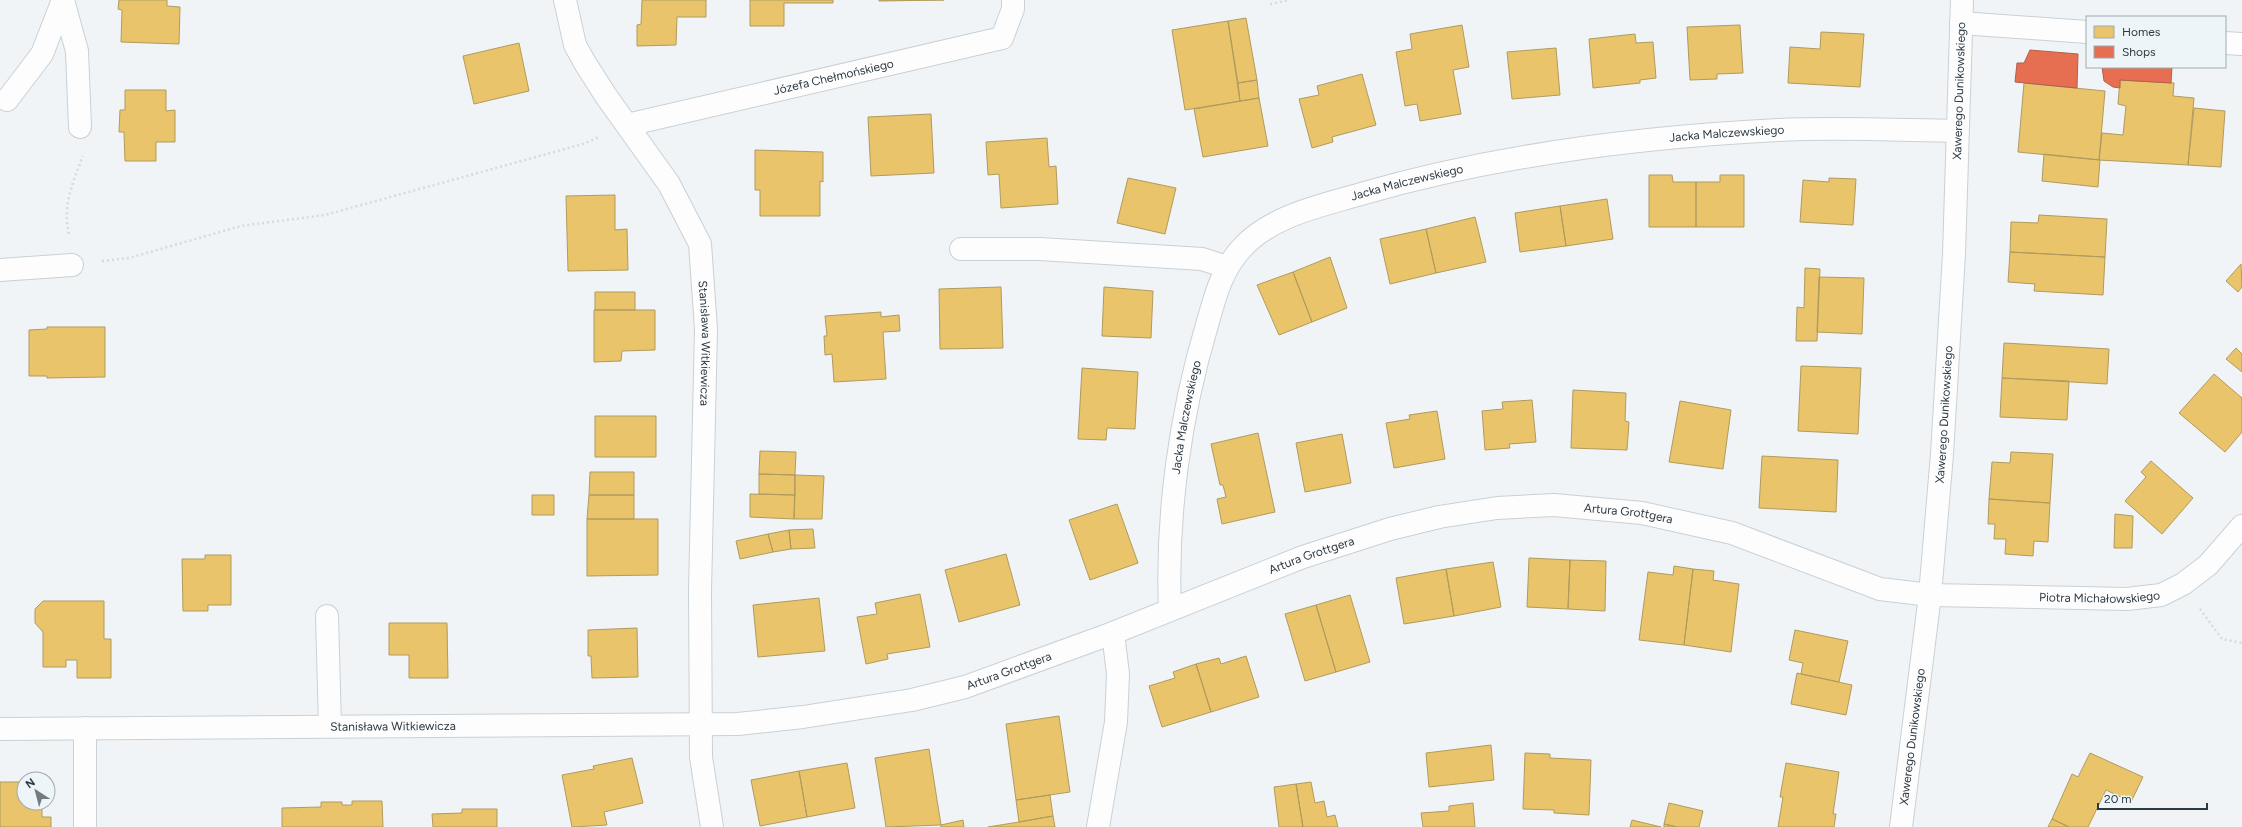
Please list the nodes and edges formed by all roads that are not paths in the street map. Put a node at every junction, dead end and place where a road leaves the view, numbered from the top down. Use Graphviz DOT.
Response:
graph roads {
  1 [pos="63,0"];
  2 [pos="565,0"];
  3 [pos="1013,0"];
  4 [pos="1962,0"];
  5 [pos="1961,23"];
  6 [pos="2086,32"];
  7 [pos="2226,42"];
  8 [pos="2242,44"];
  9 [pos="7,100"];
  10 [pos="627,125"];
  11 [pos="80,127"];
  12 [pos="1956,131"];
  13 [pos="961,249"];
  14 [pos="72,265"];
  15 [pos="1227,267"];
  16 [pos="0,270"];
  17 [pos="2242,526"];
  18 [pos="1930,596"];
  19 [pos="1170,610"];
  20 [pos="327,616"];
  21 [pos="1113,633"];
  22 [pos="701,724"];
  23 [pos="330,726"];
  24 [pos="86,728"];
  25 [pos="0,730"];
  26 [pos="85,827"];
  27 [pos="712,827"];
  28 [pos="1098,827"];
  29 [pos="1900,827"];
  1 -- 9 [label="street"];
  1 -- 11 [label="street"];
  2 -- 10 [label="street, Stanisława Witkiewicza"];
  3 -- 10 [label="street, Józefa Chełmońskiego"];
  4 -- 5 [label="street, Xawerego Dunikowskiego"];
  5 -- 6 [label="street"];
  5 -- 12 [label="street, Xawerego Dunikowskiego"];
  7 -- 8 [label="street"];
  10 -- 22 [label="street, Stanisława Witkiewicza"];
  12 -- 15 [label="street, Jacka Malczewskiego"];
  12 -- 18 [label="street, Xawerego Dunikowskiego"];
  13 -- 15 [label="street"];
  14 -- 16 [label="street"];
  15 -- 19 [label="street, Jacka Malczewskiego"];
  17 -- 18 [label="street, Piotra Michałowskiego"];
  18 -- 19 [label="street, Artura Grottgera"];
  18 -- 29 [label="street, Xawerego Dunikowskiego"];
  19 -- 21 [label="street, Artura Grottgera"];
  20 -- 23 [label="street"];
  21 -- 22 [label="street, Artura Grottgera"];
  21 -- 28 [label="street"];
  22 -- 23 [label="street, Stanisława Witkiewicza"];
  22 -- 27 [label="street, Stanisława Witkiewicza"];
  23 -- 24 [label="street, Stanisława Witkiewicza"];
  24 -- 25 [label="street, Stanisława Witkiewicza"];
  24 -- 26 [label="street"];
}
